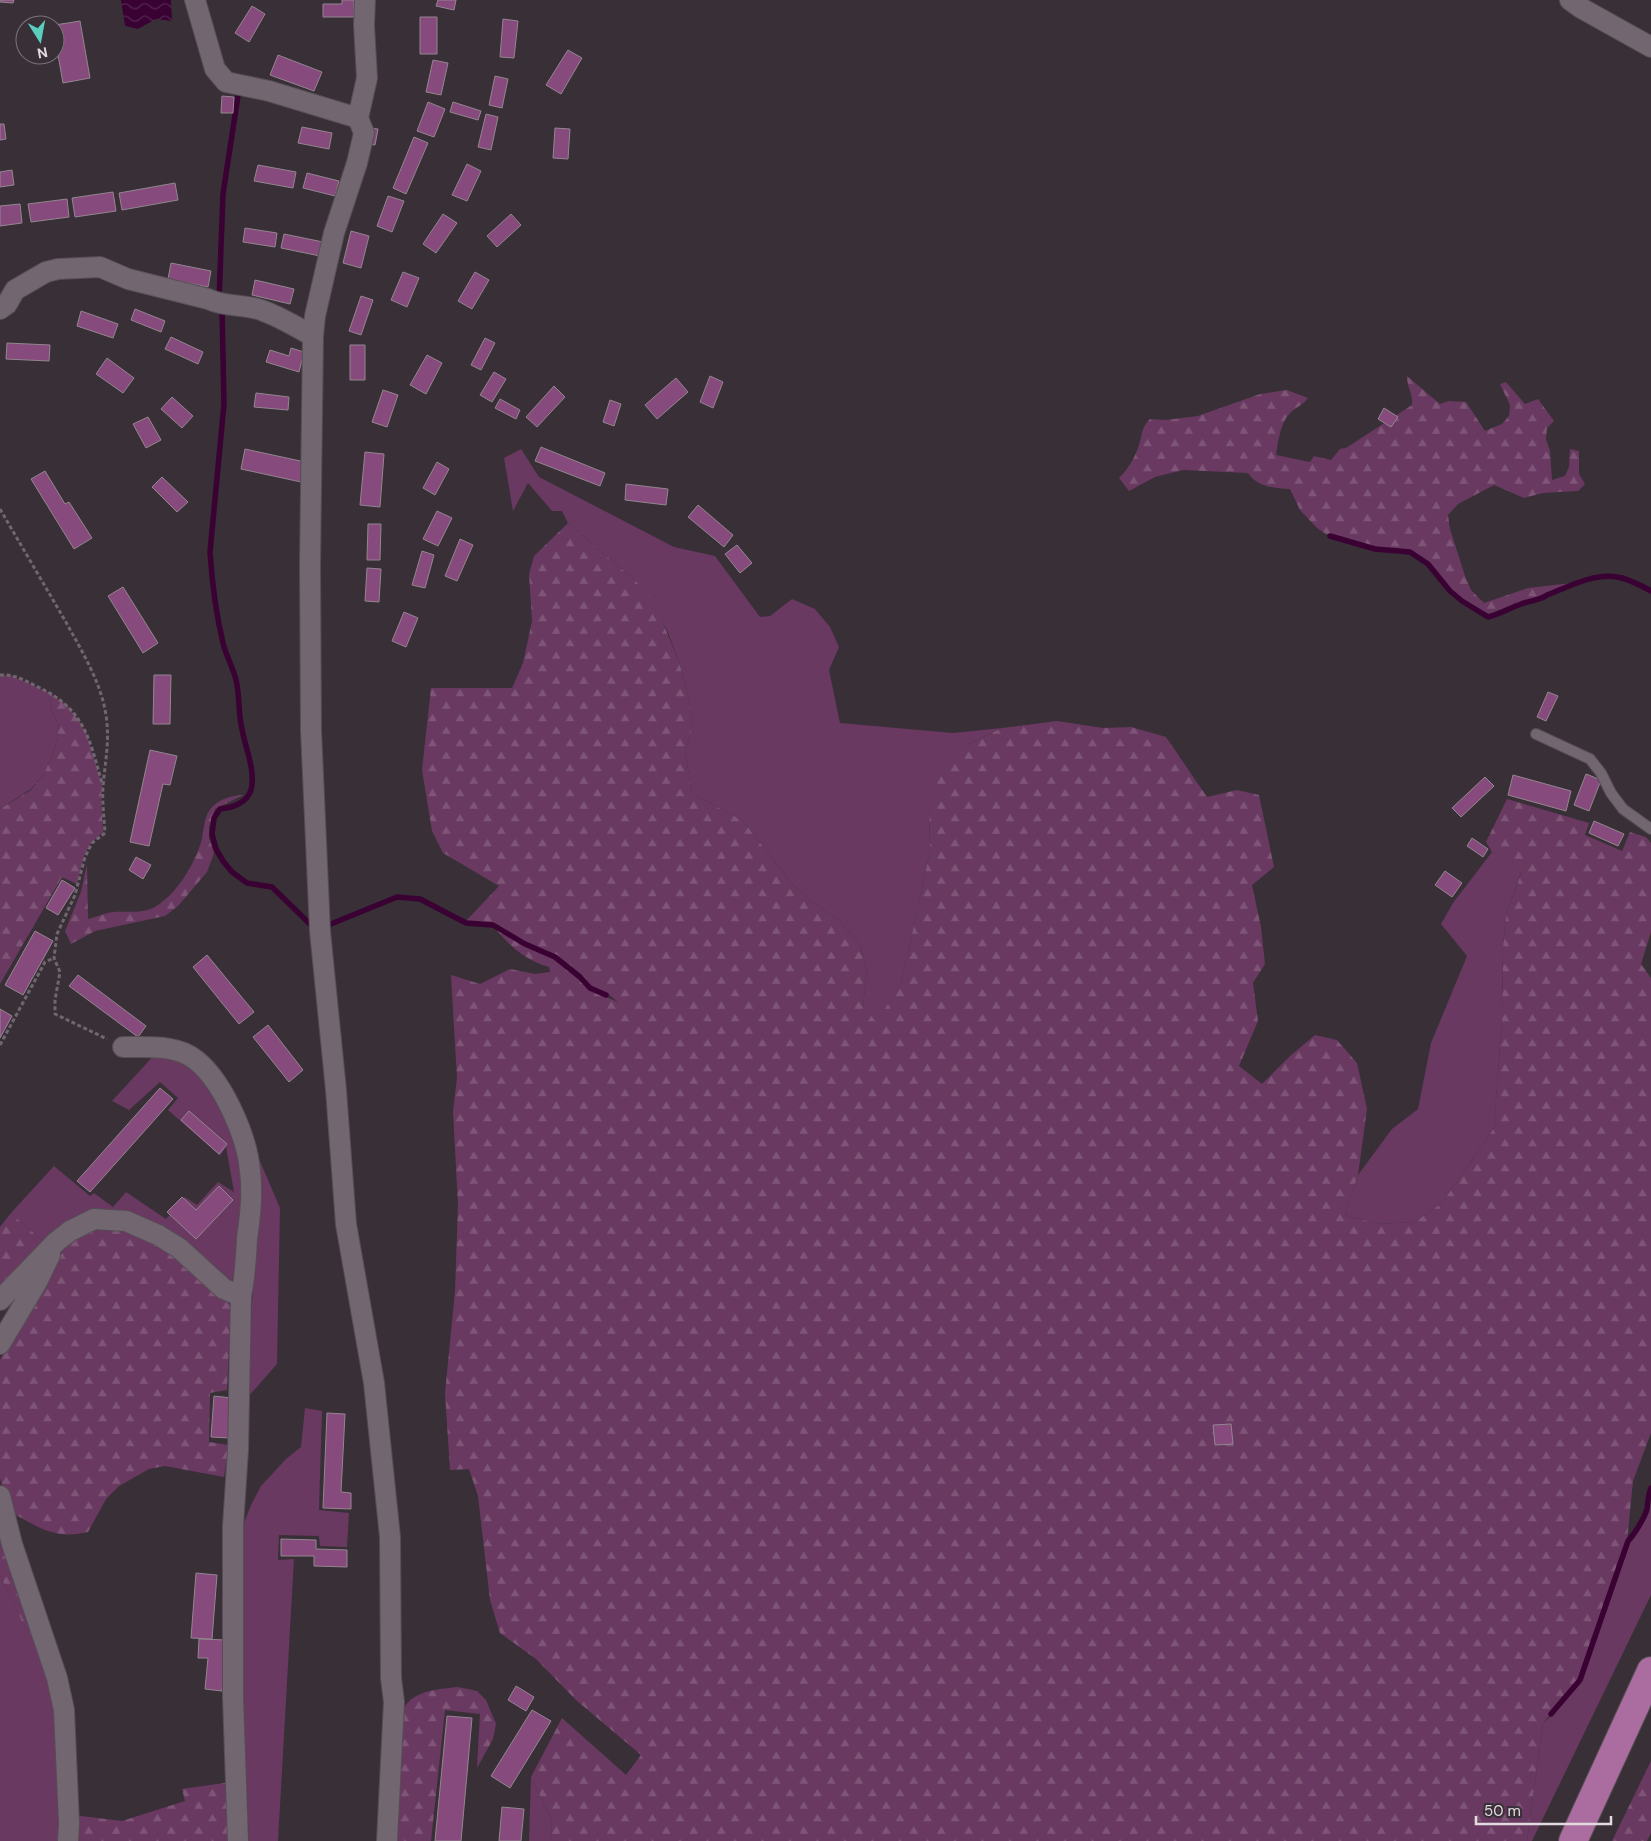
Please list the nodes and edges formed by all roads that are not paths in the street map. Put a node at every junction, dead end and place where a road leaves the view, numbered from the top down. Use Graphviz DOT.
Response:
graph roads {
  1 [pos="196,0"];
  2 [pos="365,0"];
  3 [pos="1570,0"];
  4 [pos="1651,47"];
  5 [pos="358,118"];
  6 [pos="0,308"];
  7 [pos="313,336"];
  8 [pos="1536,734"];
  9 [pos="1651,830"];
  10 [pos="123,1047"];
  11 [pos="56,1242"];
  12 [pos="241,1296"];
  13 [pos="0,1300"];
  14 [pos="0,1344"];
  15 [pos="0,1496"];
  16 [pos="1651,1671"];
  17 [pos="68,1841"];
  18 [pos="238,1841"];
  19 [pos="387,1841"];
  20 [pos="1573,1841"];
  1 -- 5 [label="street"];
  2 -- 5 [label="street"];
  3 -- 4 [label="street"];
  5 -- 7 [label="street"];
  6 -- 7 [label="street"];
  7 -- 19 [label="street"];
  8 -- 9 [label="lane"];
  10 -- 12 [label="street"];
  11 -- 12 [label="street"];
  11 -- 13 [label="street"];
  11 -- 14 [label="street"];
  12 -- 18 [label="street"];
  15 -- 17 [label="street"];
  16 -- 20 [label="highway"];
}
